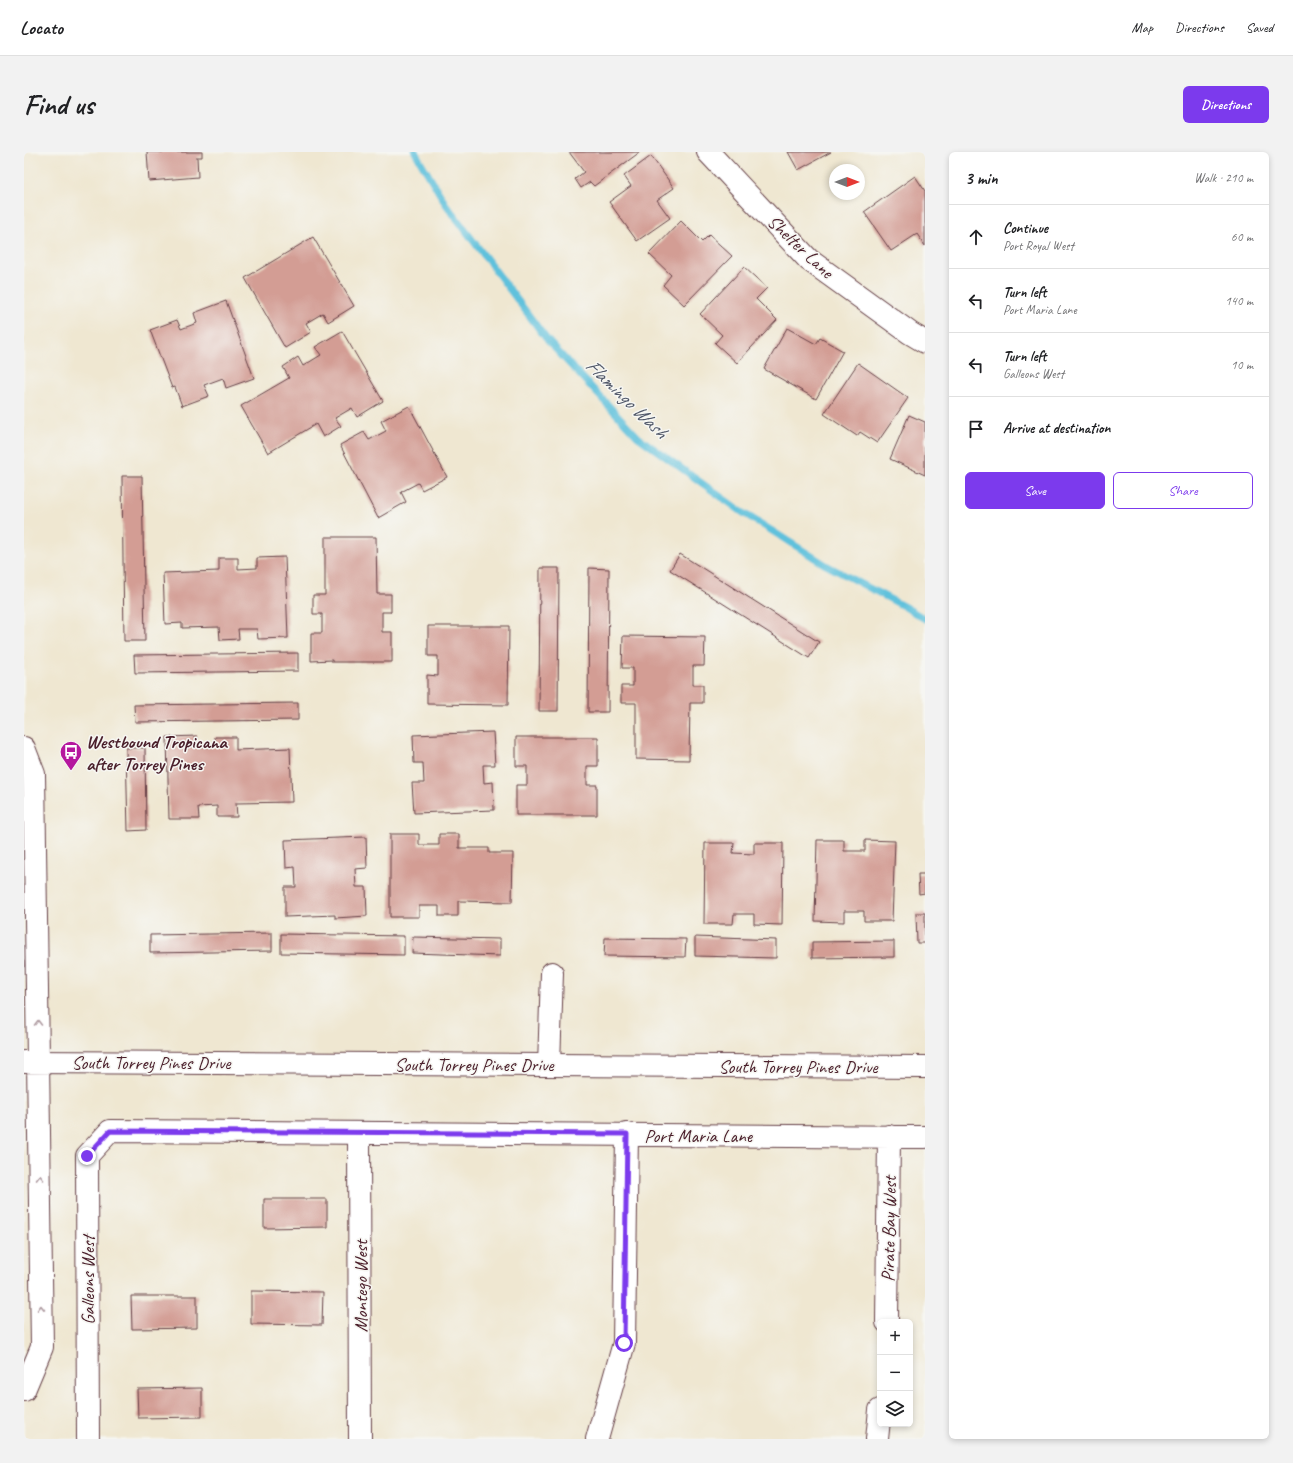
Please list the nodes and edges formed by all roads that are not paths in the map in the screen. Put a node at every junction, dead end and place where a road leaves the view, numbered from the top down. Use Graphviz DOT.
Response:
graph roads {
  1 [pos="708,152"];
  2 [pos="920,332"];
  3 [pos="24,748"];
  4 [pos="552,973"];
  5 [pos="31,1062"];
  6 [pos="549,1065"];
  7 [pos="925,1067"];
  8 [pos="110,1131"];
  9 [pos="359,1133"];
  10 [pos="627,1134"];
  11 [pos="889,1136"];
  12 [pos="925,1137"];
  13 [pos="887,1319"];
  14 [pos="24,1390"];
  15 [pos="878,1427"];
  16 [pos="88,1439"];
  17 [pos="360,1439"];
  18 [pos="597,1439"];
  19 [pos="877,1439"];
  1 -- 2 [label="street, Shelter Lane"];
  5 -- 3 [label="street, one-way"];
  4 -- 6 [label="street"];
  5 -- 6 [label="street, South Torrey Pines Drive"];
  14 -- 5 [label="street, one-way"];
  6 -- 7 [label="street, South Torrey Pines Drive"];
  8 -- 9 [label="street, Port Maria Lane"];
  8 -- 16 [label="street, Galleons West"];
  9 -- 10 [label="street, Port Maria Lane"];
  9 -- 17 [label="street, Montego West"];
  10 -- 11 [label="street, Port Maria Lane"];
  10 -- 18 [label="street"];
  11 -- 12 [label="street, Port Maria Lane"];
  11 -- 13 [label="street, Pirate Bay West"];
  15 -- 19 [label="street"];
}
